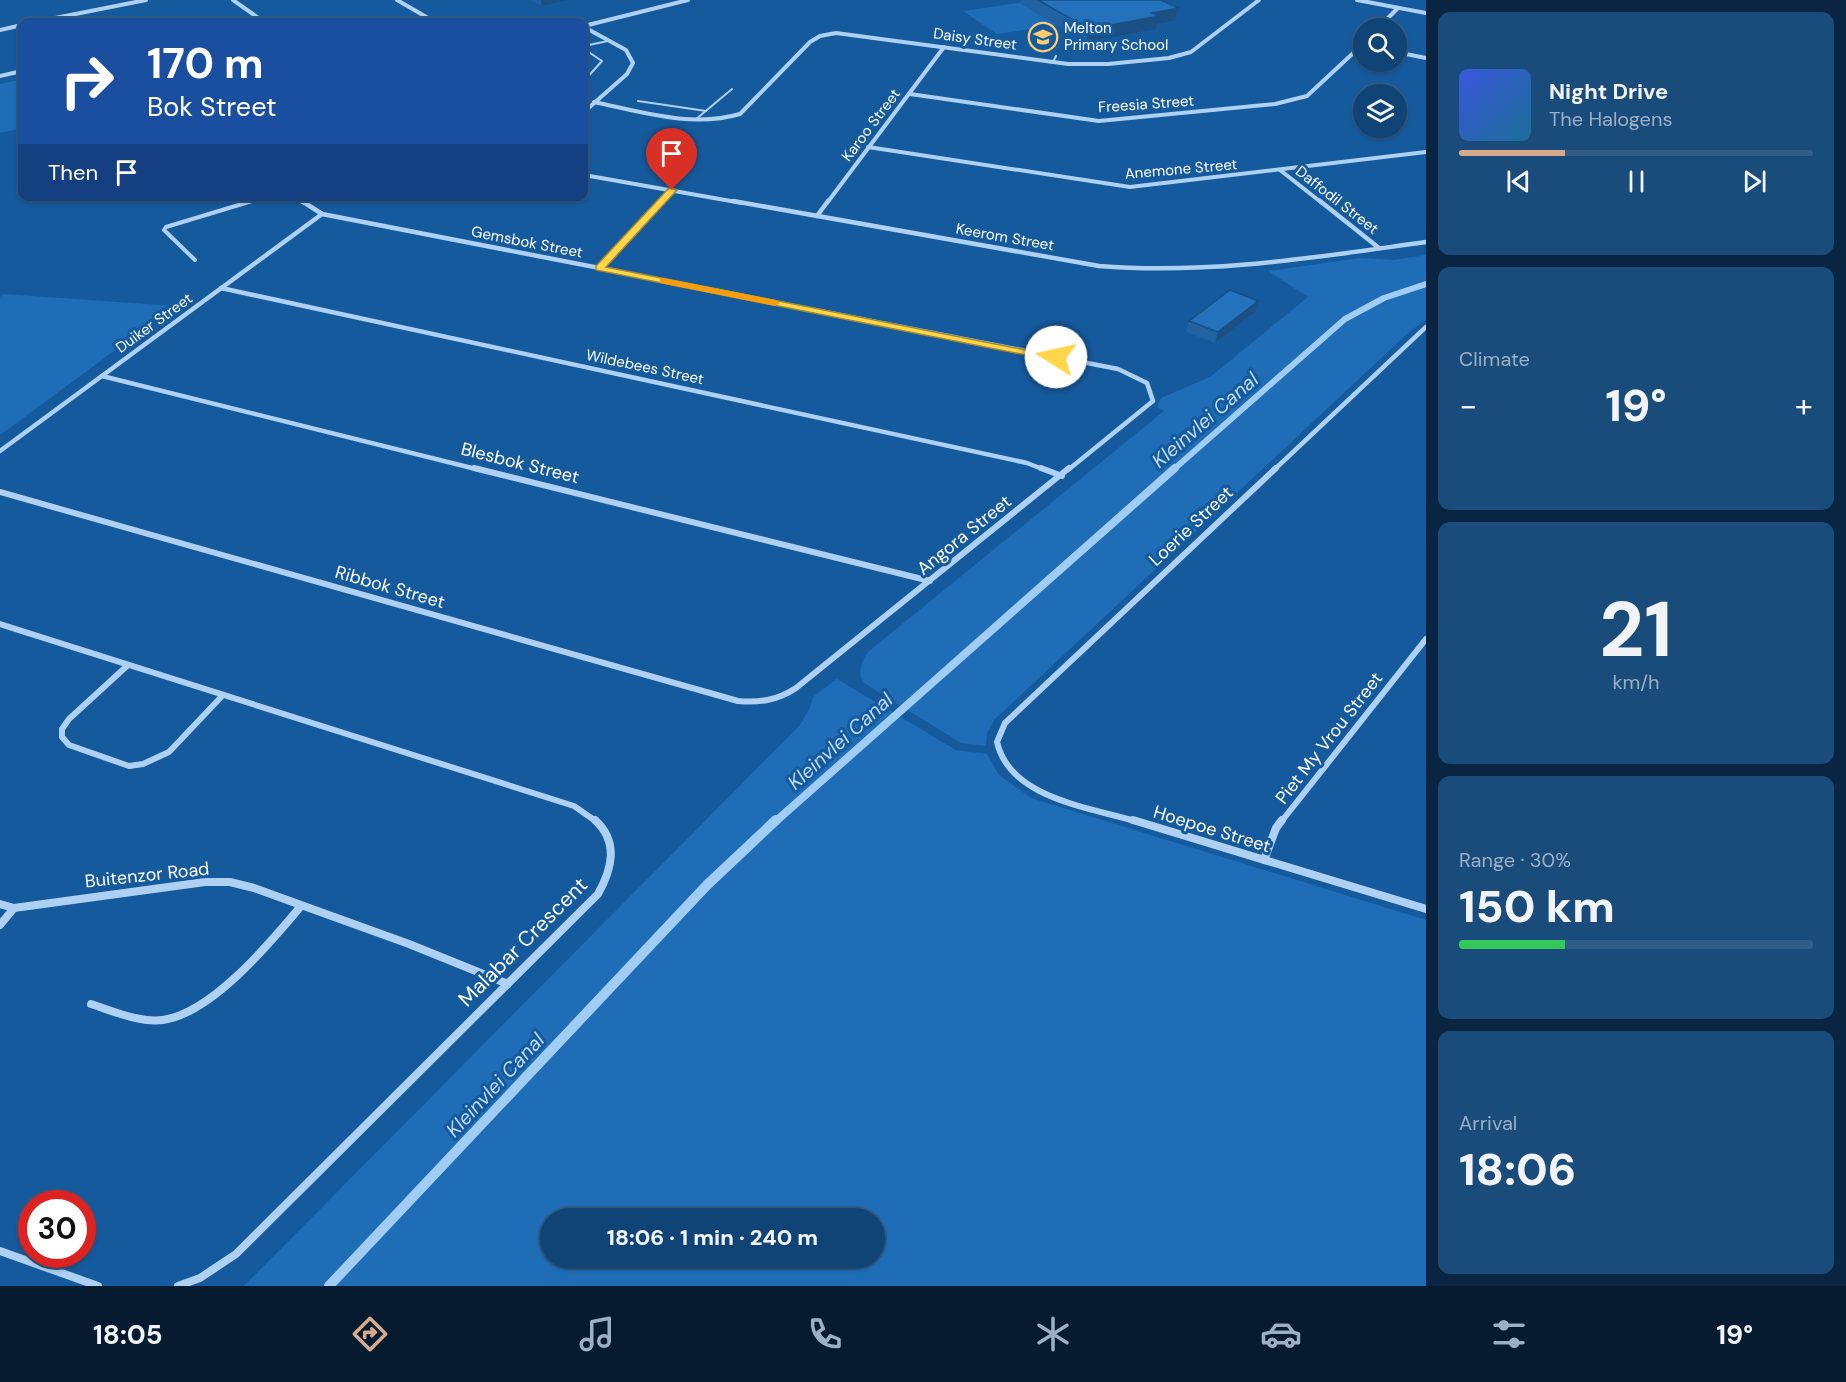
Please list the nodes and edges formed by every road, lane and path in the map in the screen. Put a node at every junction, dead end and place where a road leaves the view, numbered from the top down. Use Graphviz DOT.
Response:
graph roads {
  1 [pos="146,0"];
  2 [pos="233,0"];
  3 [pos="397,0"];
  4 [pos="688,0"];
  5 [pos="1259,0"];
  6 [pos="1357,0"];
  7 [pos="1398,8"];
  8 [pos="1426,13"];
  9 [pos="55,18"];
  10 [pos="257,18"];
  11 [pos="428,18"];
  12 [pos="1388,18"];
  13 [pos="18,26"];
  14 [pos="588,26"];
  15 [pos="588,29"];
  16 [pos="0,30"];
  17 [pos="608,40"];
  18 [pos="588,47"];
  19 [pos="944,47"];
  20 [pos="588,51"];
  21 [pos="1353,53"];
  22 [pos="1407,54"];
  23 [pos="1056,56"];
  24 [pos="1426,58"];
  25 [pos="1053,62"];
  26 [pos="18,72"];
  27 [pos="0,76"];
  28 [pos="588,77"];
  29 [pos="732,89"];
  30 [pos="910,94"];
  31 [pos="638,101"];
  32 [pos="594,102"];
  33 [pos="588,107"];
  34 [pos="706,111"];
  35 [pos="695,120"];
  36 [pos="868,147"];
  37 [pos="1426,152"];
  38 [pos="1280,170"];
  39 [pos="588,176"];
  40 [pos="672,190"];
  41 [pos="253,201"];
  42 [pos="301,201"];
  43 [pos="322,214"];
  44 [pos="817,216"];
  45 [pos="1426,242"];
  46 [pos="1379,248"];
  47 [pos="195,260"];
  48 [pos="600,268"];
  49 [pos="221,288"];
  50 [pos="1426,327"];
  51 [pos="102,376"];
  52 [pos="1146,383"];
  53 [pos="0,451"];
  54 [pos="1062,476"];
  55 [pos="0,492"];
  56 [pos="930,581"];
  57 [pos="0,624"];
  58 [pos="1426,639"];
  59 [pos="128,665"];
  60 [pos="223,695"];
  61 [pos="773,700"];
  62 [pos="1002,758"];
  63 [pos="1264,860"];
  64 [pos="0,904"];
  65 [pos="301,906"];
  66 [pos="14,908"];
  67 [pos="1426,909"];
  68 [pos="0,925"];
  69 [pos="508,984"];
  70 [pos="91,1004"];
  71 [pos="0,1251"];
  72 [pos="98,1286"];
  73 [pos="178,1286"];
  1 -- 9 [label="street"];
  2 -- 10 [label="street"];
  3 -- 11 [label="street"];
  4 -- 14 [label="street"];
  5 -- 25 [label="street, Daisy Street"];
  6 -- 7 [label="street"];
  7 -- 8 [label="street"];
  7 -- 12 [label="street"];
  13 -- 16 [label="street"];
  15 -- 17 [label="street"];
  17 -- 18 [label="lane"];
  17 -- 32 [label="street"];
  19 -- 25 [label="street, Daisy Street"];
  19 -- 30 [label="street, Karoo Street"];
  19 -- 35 [label="street, Daisy Street"];
  20 -- 28 [label="lane"];
  21 -- 30 [label="street, Freesia Street"];
  22 -- 24 [label="street"];
  23 -- 25 [label="lane"];
  26 -- 27 [label="street"];
  29 -- 34 [label="lane"];
  30 -- 36 [label="street, Karoo Street"];
  31 -- 34 [label="lane"];
  32 -- 33 [label="street"];
  32 -- 35 [label="street"];
  34 -- 35 [label="lane"];
  36 -- 38 [label="street, Anemone Street"];
  36 -- 44 [label="street, Karoo Street"];
  37 -- 38 [label="street, Anemone Street"];
  38 -- 46 [label="street, Daffodil Street"];
  39 -- 40 [label="street, Keerom Street"];
  40 -- 44 [label="street, Keerom Street"];
  40 -- 48 [label="street"];
  41 -- 47 [label="lane"];
  42 -- 43 [label="street, Gemsbok Street"];
  43 -- 48 [label="street, Gemsbok Street"];
  43 -- 49 [label="street, Duiker Street"];
  44 -- 46 [label="street, Keerom Street"];
  45 -- 46 [label="street, Keerom Street"];
  48 -- 52 [label="street, Gemsbok Street"];
  49 -- 51 [label="street, Duiker Street"];
  49 -- 54 [label="street, Wildebees Street"];
  50 -- 62 [label="street, Loerie Street"];
  51 -- 53 [label="street, Duiker Street"];
  51 -- 56 [label="street, Blesbok Street"];
  52 -- 54 [label="street, Angora Street"];
  54 -- 56 [label="street, Angora Street"];
  55 -- 61 [label="street, Ribbok Street"];
  56 -- 61 [label="street, Angora Street"];
  57 -- 59 [label="street, Malabar Crescent"];
  58 -- 63 [label="street, Piet My Vrou Street"];
  59 -- 60 [label="street, Malabar Crescent"];
  59 -- 60 [label="street"];
  60 -- 69 [label="street, Malabar Crescent"];
  62 -- 63 [label="street, Hoepoe Street"];
  63 -- 67 [label="street, Hoepoe Street"];
  64 -- 66 [label="street"];
  65 -- 66 [label="street, Buitenzor Road"];
  65 -- 69 [label="street, Buitenzor Road"];
  65 -- 70 [label="street"];
  66 -- 68 [label="street"];
  69 -- 73 [label="street, Malabar Crescent"];
  71 -- 72 [label="street"];
}
